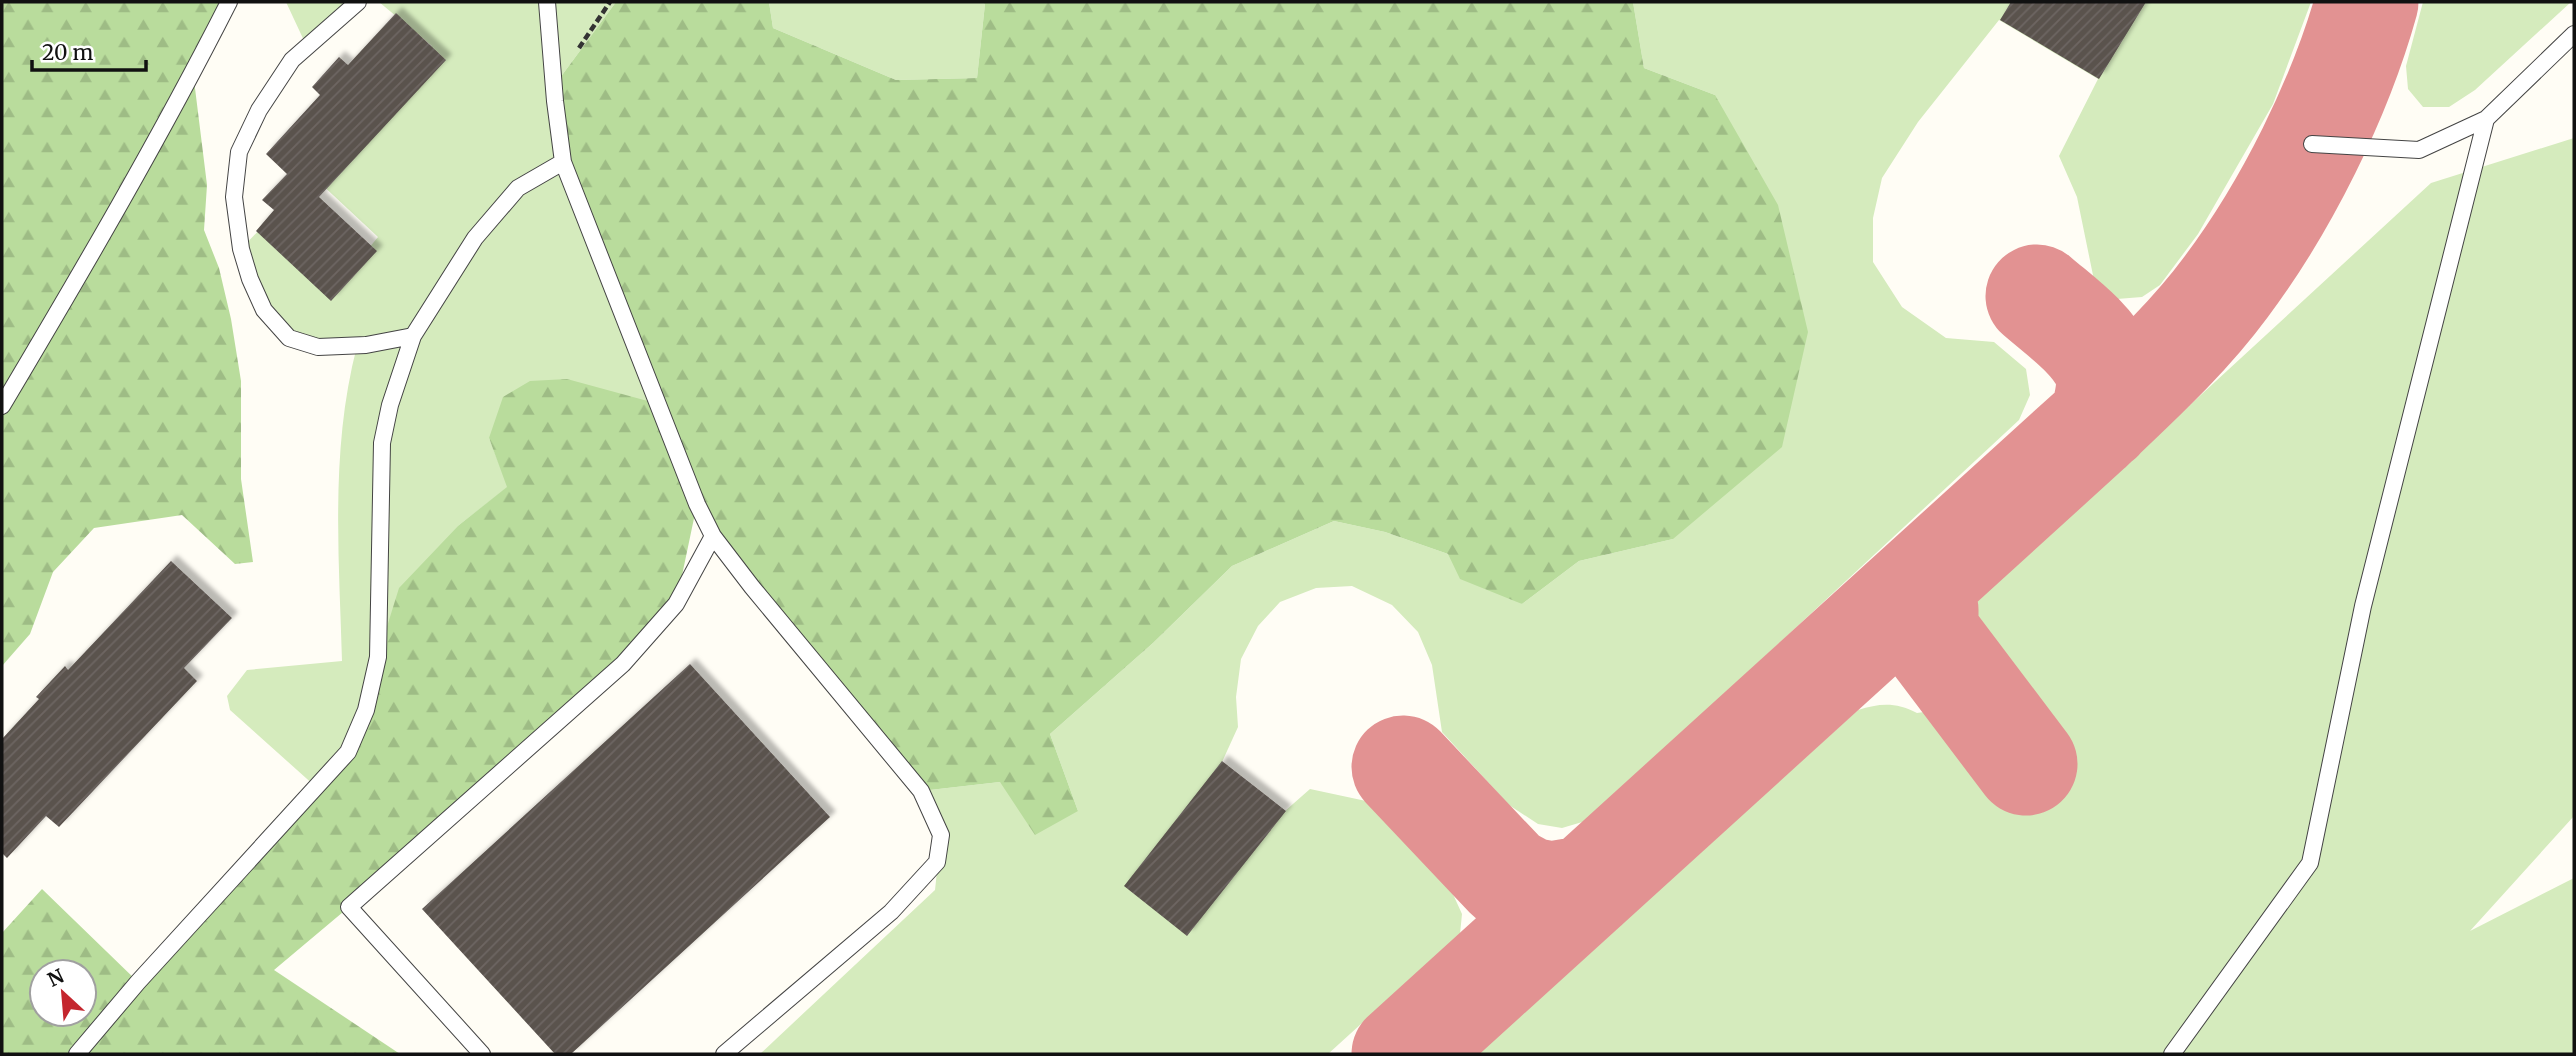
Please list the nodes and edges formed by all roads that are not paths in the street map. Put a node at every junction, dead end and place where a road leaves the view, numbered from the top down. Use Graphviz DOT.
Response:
graph roads {
  1 [pos="229,2"];
  2 [pos="358,2"];
  3 [pos="547,2"];
  4 [pos="2574,34"];
  5 [pos="2486,119"];
  6 [pos="2312,144"];
  7 [pos="563,162"];
  8 [pos="413,336"];
  9 [pos="2,406"];
  10 [pos="713,536"];
  11 [pos="77,1054"];
  12 [pos="482,1054"];
  13 [pos="724,1054"];
  14 [pos="2172,1054"];
  1 -- 9 [label="lane"];
  2 -- 8 [label="lane"];
  3 -- 7 [label="lane"];
  4 -- 5 [label="lane"];
  5 -- 6 [label="lane"];
  5 -- 14 [label="lane"];
  7 -- 8 [label="lane"];
  7 -- 10 [label="lane"];
  8 -- 11 [label="lane"];
  10 -- 12 [label="lane"];
  10 -- 13 [label="lane"];
}
